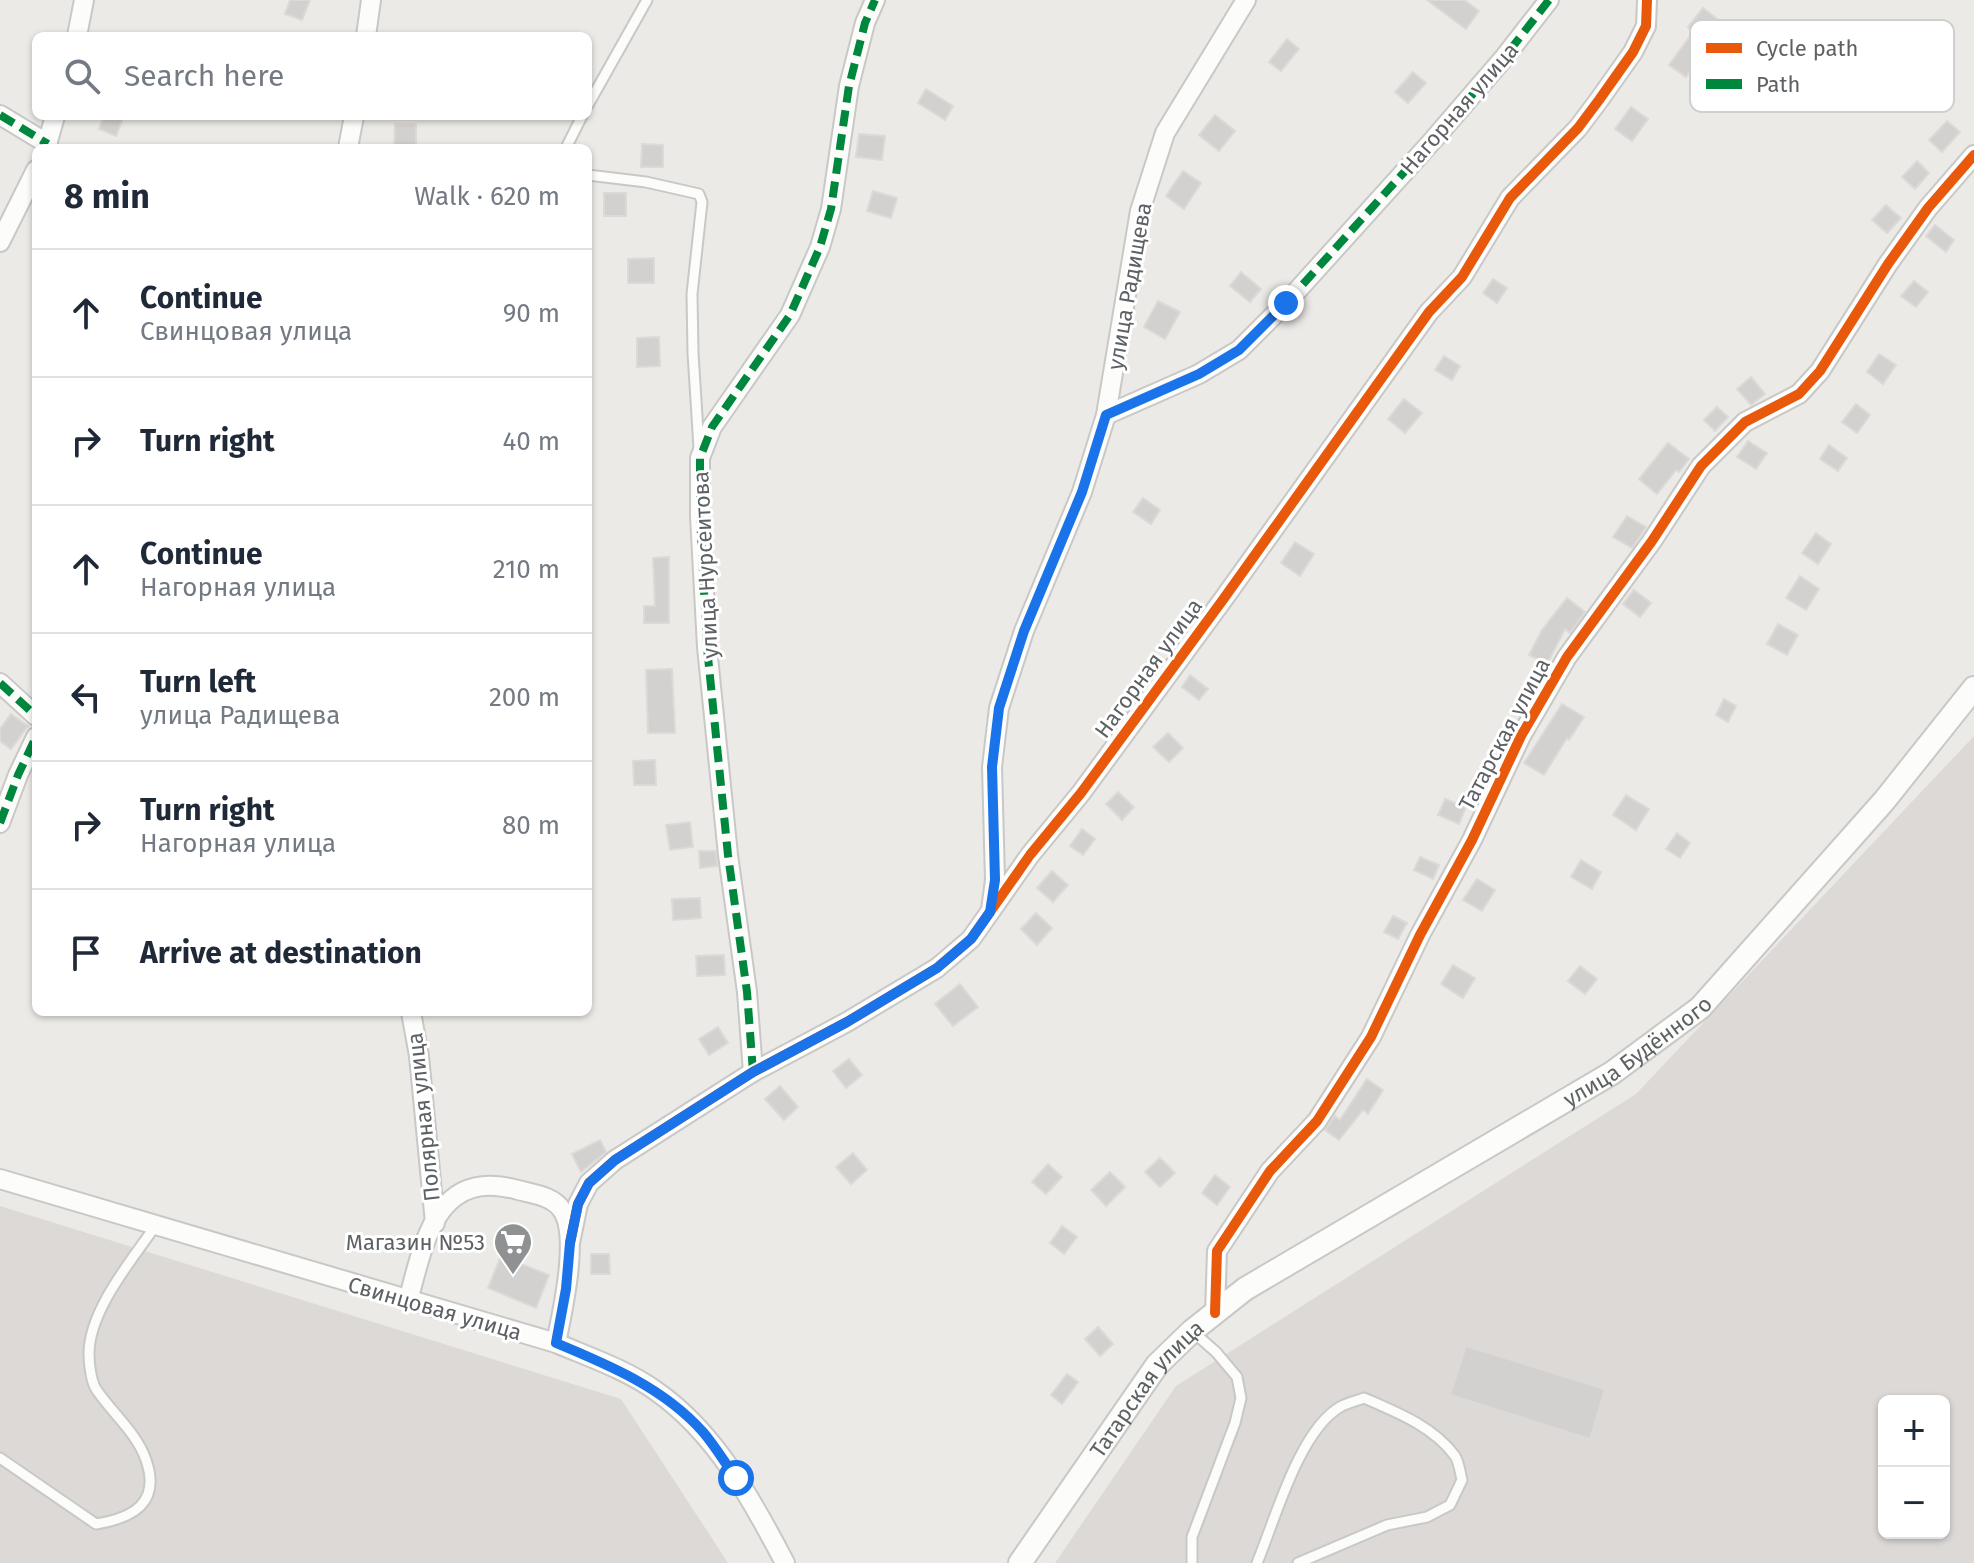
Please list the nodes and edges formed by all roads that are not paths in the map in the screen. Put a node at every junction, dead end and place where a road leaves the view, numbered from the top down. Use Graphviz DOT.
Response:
graph roads {
  1 [pos="84,0"];
  2 [pos="371,0"];
  3 [pos="647,0"];
  4 [pos="875,0"];
  5 [pos="1246,0"];
  6 [pos="1549,0"];
  7 [pos="1647,0"];
  8 [pos="78,32"];
  9 [pos="367,32"];
  10 [pos="592,98"];
  11 [pos="0,115"];
  12 [pos="55,120"];
  13 [pos="353,120"];
  14 [pos="580,120"];
  15 [pos="47,144"];
  16 [pos="52,144"];
  17 [pos="349,144"];
  18 [pos="568,144"];
  19 [pos="1974,155"];
  20 [pos="592,175"];
  21 [pos="32,178"];
  22 [pos="0,242"];
  23 [pos="1106,415"];
  24 [pos="700,458"];
  25 [pos="0,683"];
  26 [pos="1974,688"];
  27 [pos="32,712"];
  28 [pos="32,745"];
  29 [pos="0,823"];
  30 [pos="990,912"];
  31 [pos="412,1016"];
  32 [pos="753,1072"];
  33 [pos="0,1179"];
  34 [pos="435,1223"];
  35 [pos="156,1225"];
  36 [pos="570,1243"];
  37 [pos="408,1301"];
  38 [pos="1215,1313"];
  39 [pos="1192,1331"];
  40 [pos="556,1343"];
  41 [pos="0,1458"];
  42 [pos="785,1563"];
  43 [pos="1020,1563"];
  44 [pos="1192,1563"];
  45 [pos="1257,1563"];
  46 [pos="1298,1563"];
  1 -- 8 [label="street"];
  2 -- 9 [label="street"];
  3 -- 10 [label="lane"];
  4 -- 24 [label="street, улица Нурсеитова"];
  5 -- 23 [label="street, улица Радищева"];
  6 -- 23 [label="street, Нагорная улица"];
  7 -- 30 [label="street, Нагорная улица"];
  11 -- 15 [label="street"];
  12 -- 16 [label="street"];
  13 -- 17 [label="street"];
  14 -- 18 [label="lane"];
  19 -- 38 [label="street, Татарская улица"];
  20 -- 24 [label="lane"];
  21 -- 22 [label="street"];
  23 -- 30 [label="street, улица Радищева"];
  24 -- 32 [label="street, улица Нурсеитова"];
  25 -- 27 [label="street"];
  26 -- 38 [label="street, улица Будённого"];
  28 -- 29 [label="street"];
  30 -- 32 [label="street, Нагорная улица"];
  31 -- 34 [label="street, Полярная улица"];
  32 -- 36 [label="street, Нагорная улица"];
  33 -- 35 [label="street, Свинцовая улица"];
  34 -- 36 [label="street"];
  34 -- 37 [label="street"];
  35 -- 37 [label="street, Свинцовая улица"];
  35 -- 41 [label="lane"];
  36 -- 40 [label="street, Нагорная улица"];
  37 -- 40 [label="street, Свинцовая улица"];
  38 -- 39 [label="street, Татарская улица"];
  39 -- 43 [label="street, Татарская улица"];
  39 -- 44 [label="lane"];
  40 -- 42 [label="street, Свинцовая улица"];
  45 -- 46 [label="lane"];
}
